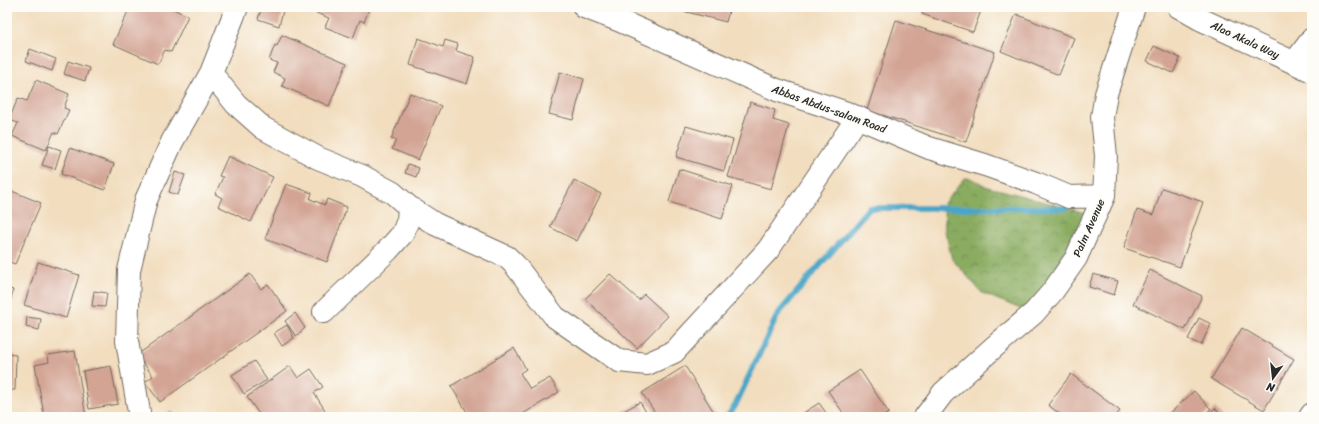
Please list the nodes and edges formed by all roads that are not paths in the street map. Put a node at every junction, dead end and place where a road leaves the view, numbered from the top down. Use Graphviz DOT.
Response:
graph roads {
  1 [pos="237,7"];
  2 [pos="584,7"];
  3 [pos="1134,7"];
  4 [pos="1179,7"];
  5 [pos="1312,39"];
  6 [pos="1303,67"];
  7 [pos="211,73"];
  8 [pos="858,117"];
  9 [pos="1104,196"];
  10 [pos="409,207"];
  11 [pos="324,312"];
  12 [pos="139,412"];
  13 [pos="1312,414"];
  14 [pos="925,417"];
  15 [pos="1310,417"];
  1 -- 7 [label="street"];
  2 -- 8 [label="street, Abbas Abdus-salam Road"];
  3 -- 9 [label="street, Palm Avenue"];
  4 -- 6 [label="street, Alao Akala Way"];
  5 -- 6 [label="street"];
  7 -- 10 [label="street"];
  7 -- 12 [label="street"];
  8 -- 9 [label="street, Abbas Abdus-salam Road"];
  8 -- 10 [label="street"];
  9 -- 14 [label="street, Palm Avenue"];
  10 -- 11 [label="street"];
  13 -- 15 [label="street"];
}
